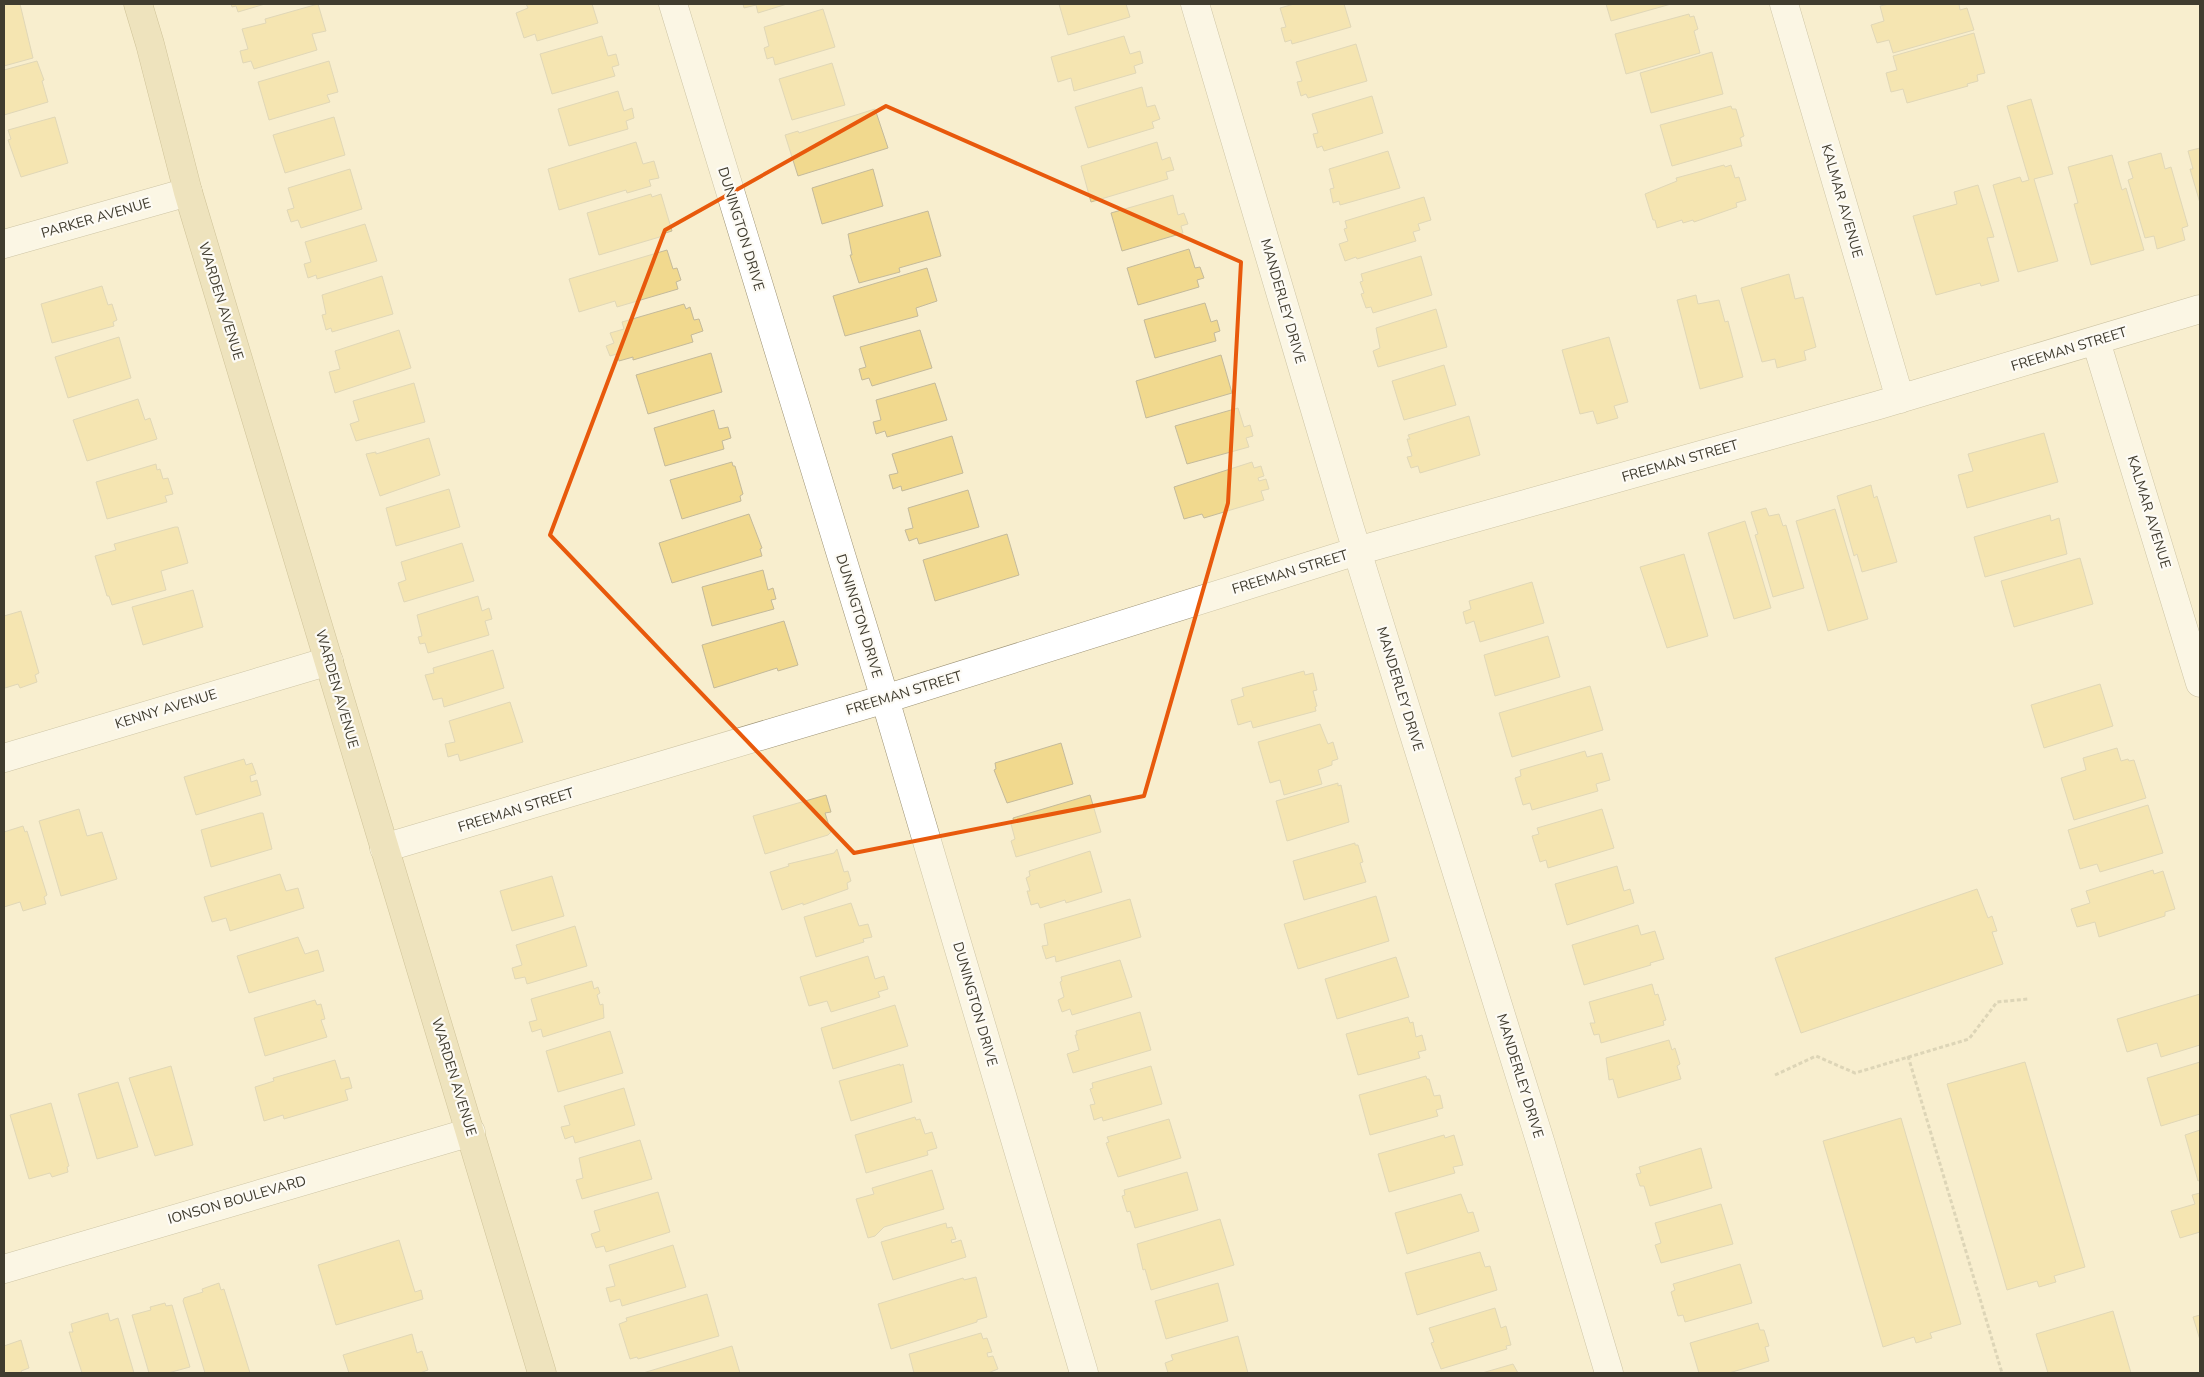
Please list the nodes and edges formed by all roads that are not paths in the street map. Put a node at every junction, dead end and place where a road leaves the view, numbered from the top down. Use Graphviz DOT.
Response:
graph roads {
  1 [pos="138,4"];
  2 [pos="673,4"];
  3 [pos="1195,4"];
  4 [pos="1784,4"];
  5 [pos="188,192"];
  6 [pos="4,244"];
  7 [pos="2200,309"];
  8 [pos="2096,341"];
  9 [pos="1900,399"];
  10 [pos="1357,551"];
  11 [pos="329,661"];
  12 [pos="2200,683"];
  13 [pos="885,699"];
  14 [pos="4,758"];
  15 [pos="384,848"];
  16 [pos="471,1132"];
  17 [pos="4,1269"];
  18 [pos="542,1373"];
  19 [pos="1084,1373"];
  20 [pos="1609,1373"];
  1 -- 5 [label="main road, WARDEN AVENUE"];
  2 -- 13 [label="street, DUNINGTON DRIVE"];
  3 -- 10 [label="street, MANDERLEY DRIVE"];
  4 -- 9 [label="street, KALMAR AVENUE"];
  5 -- 6 [label="street, PARKER AVENUE"];
  5 -- 11 [label="main road, WARDEN AVENUE"];
  7 -- 8 [label="street, FREEMAN STREET"];
  8 -- 9 [label="street, FREEMAN STREET"];
  8 -- 12 [label="street, KALMAR AVENUE"];
  9 -- 10 [label="street, FREEMAN STREET"];
  10 -- 13 [label="street, FREEMAN STREET"];
  10 -- 20 [label="street, MANDERLEY DRIVE"];
  11 -- 14 [label="street, KENNY AVENUE"];
  11 -- 15 [label="main road, WARDEN AVENUE"];
  13 -- 15 [label="street, FREEMAN STREET"];
  13 -- 19 [label="street, DUNINGTON DRIVE"];
  15 -- 16 [label="main road, WARDEN AVENUE"];
  16 -- 17 [label="street, IONSON BOULEVARD"];
  16 -- 18 [label="main road, WARDEN AVENUE"];
}
